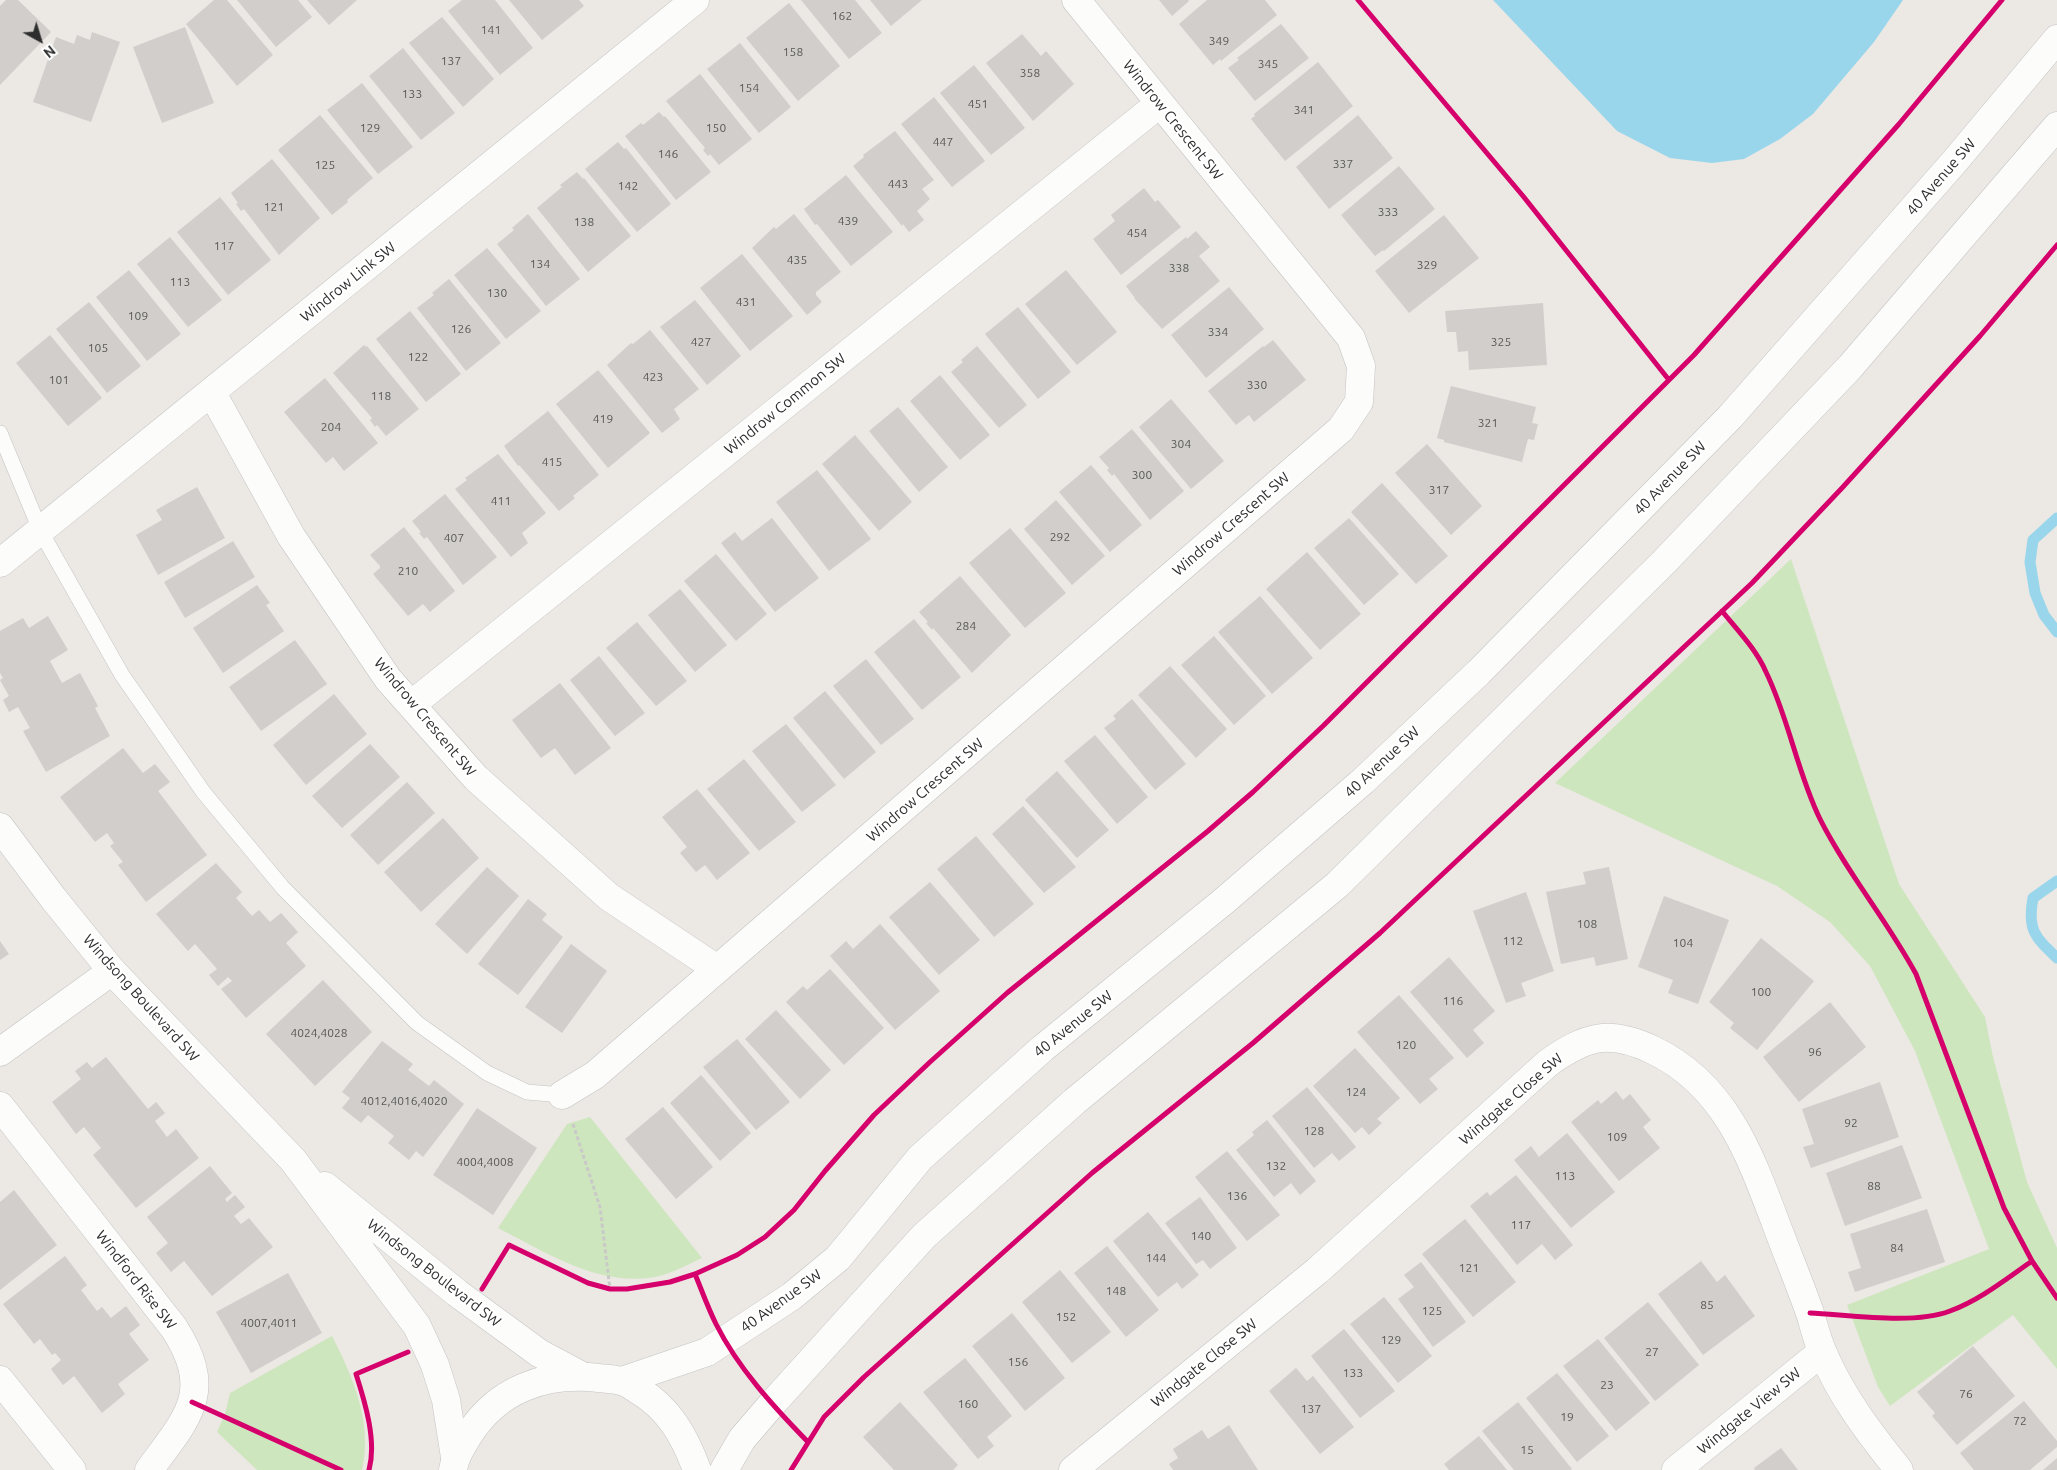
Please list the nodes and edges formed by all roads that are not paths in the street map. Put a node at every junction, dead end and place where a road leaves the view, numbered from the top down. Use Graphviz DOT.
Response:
graph roads {
  1 [pos="695,0"];
  2 [pos="1076,0"];
  3 [pos="2057,39"];
  4 [pos="1159,104"];
  5 [pos="2057,126"];
  6 [pos="212,393"];
  7 [pos="0,433"];
  8 [pos="40,532"];
  9 [pos="0,563"];
  10 [pos="411,705"];
  11 [pos="0,827"];
  12 [pos="717,969"];
  13 [pos="112,971"];
  14 [pos="0,1052"];
  15 [pos="0,1106"];
  16 [pos="567,1106"];
  17 [pos="293,1160"];
  18 [pos="1822,1352"];
  19 [pos="582,1376"];
  20 [pos="0,1380"];
  21 [pos="622,1381"];
  22 [pos="454,1463"];
  23 [pos="1080,1468"];
  24 [pos="72,1470"];
  25 [pos="149,1470"];
  26 [pos="697,1470"];
  27 [pos="724,1470"];
  28 [pos="1676,1470"];
  29 [pos="1899,1470"];
  1 -- 6 [label="street, Windrow Link SW"];
  2 -- 4 [label="street, Windrow Crescent SW"];
  3 -- 21 [label="street, 40 Avenue SW"];
  4 -- 10 [label="street, Windrow Common SW"];
  4 -- 12 [label="street, Windrow Crescent SW"];
  5 -- 27 [label="street"];
  6 -- 8 [label="street, Windrow Link SW"];
  6 -- 10 [label="street, Windrow Crescent SW"];
  7 -- 8 [label="lane"];
  8 -- 9 [label="street, Windrow Link SW"];
  8 -- 16 [label="lane"];
  10 -- 12 [label="street, Windrow Crescent SW"];
  11 -- 13 [label="street, Windsong Boulevard SW"];
  12 -- 16 [label="street, Windrow Crescent SW"];
  13 -- 14 [label="street"];
  13 -- 17 [label="street, Windsong Boulevard SW"];
  15 -- 25 [label="street, Windford Rise SW"];
  17 -- 19 [label="street, Windsong Boulevard SW"];
  17 -- 22 [label="street, Windsong Boulevard SW"];
  18 -- 23 [label="street, Windgate Close SW"];
  18 -- 28 [label="street, Windgate View SW"];
  18 -- 29 [label="street, Windgate Close SW"];
  19 -- 21 [label="street"];
  19 -- 22 [label="street"];
  20 -- 24 [label="street"];
  21 -- 26 [label="street"];
}
